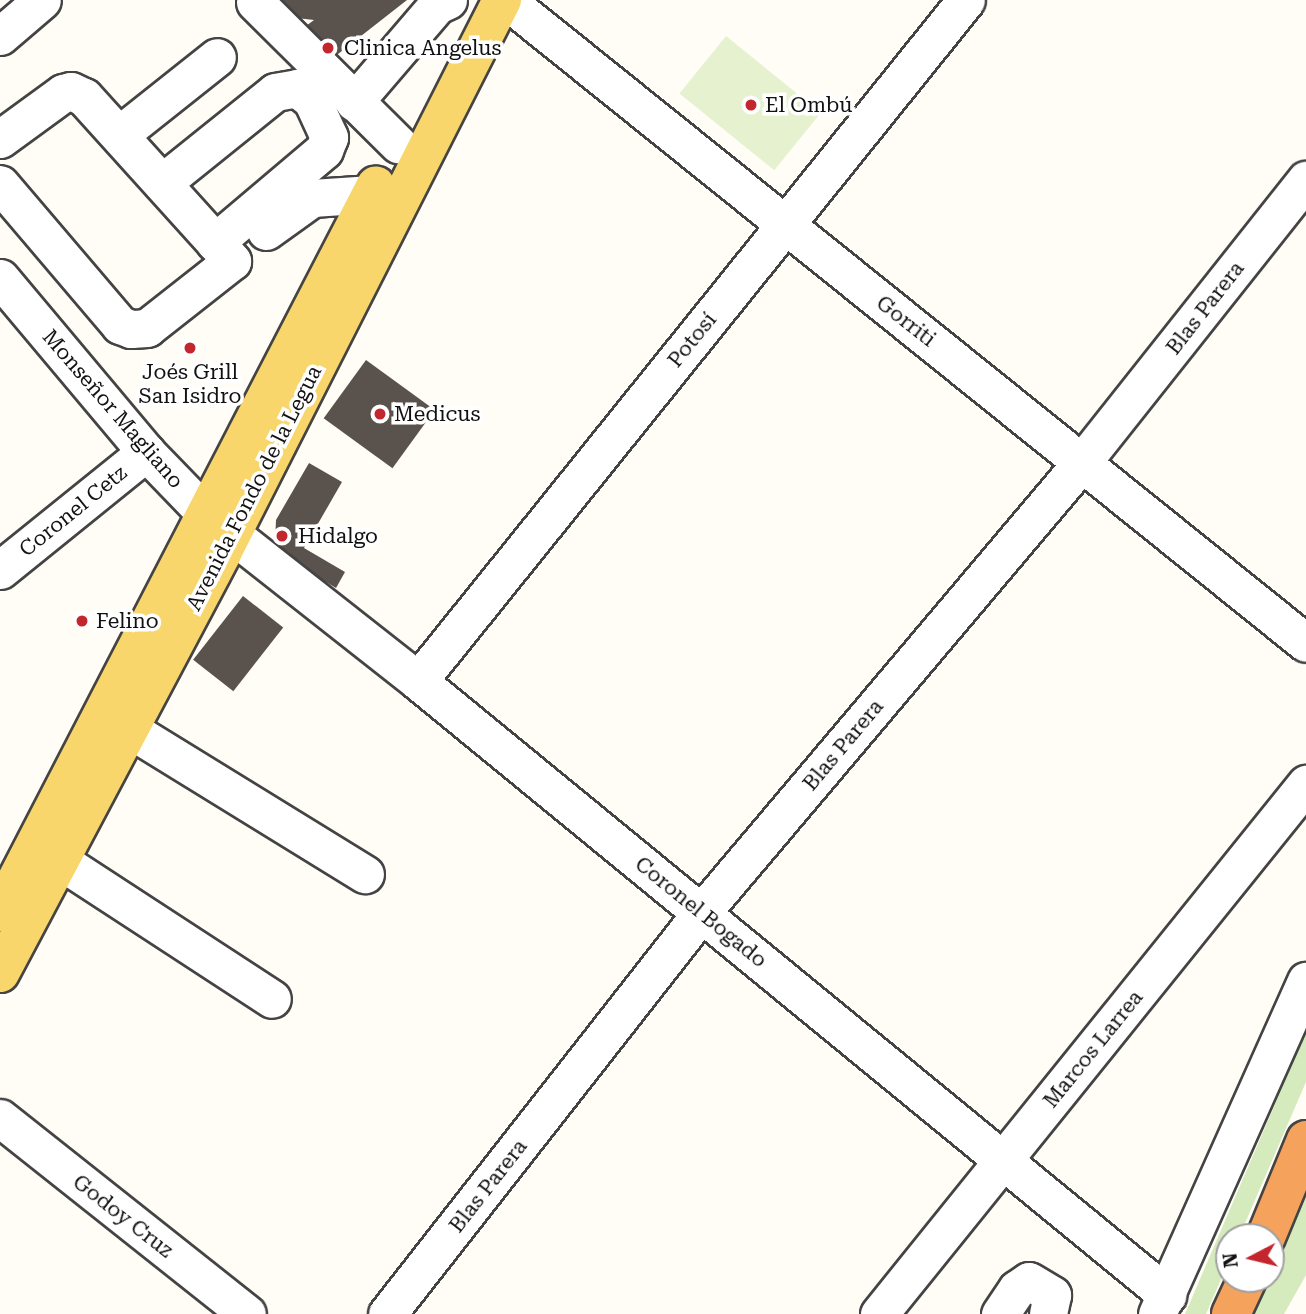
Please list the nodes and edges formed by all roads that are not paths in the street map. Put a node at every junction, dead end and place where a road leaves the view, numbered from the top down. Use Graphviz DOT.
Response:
graph roads {
  1 [pos="42,0"];
  2 [pos="448,0"];
  3 [pos="472,0"];
  4 [pos="504,0"];
  5 [pos="966,0"];
  6 [pos="255,2"];
  7 [pos="0,36"];
  8 [pos="217,57"];
  9 [pos="354,102"];
  10 [pos="119,135"];
  11 [pos="0,139"];
  12 [pos="398,144"];
  13 [pos="1306,180"];
  14 [pos="162,183"];
  15 [pos="0,184"];
  16 [pos="372,194"];
  17 [pos="785,225"];
  18 [pos="223,251"];
  19 [pos="0,278"];
  20 [pos="146,452"];
  21 [pos="1083,461"];
  22 [pos="219,523"];
  23 [pos="0,570"];
  24 [pos="1306,643"];
  25 [pos="418,681"];
  26 [pos="129,729"];
  27 [pos="1306,784"];
  28 [pos="59,860"];
  29 [pos="365,874"];
  30 [pos="0,912"];
  31 [pos="702,912"];
  32 [pos="0,973"];
  33 [pos="1306,981"];
  34 [pos="272,999"];
  35 [pos="0,1118"];
  36 [pos="1306,1140"];
  37 [pos="1002,1162"];
  38 [pos="1272,1223"];
  39 [pos="1241,1293"];
  40 [pos="1162,1305"];
  41 [pos="247,1314"];
  42 [pos="387,1314"];
  43 [pos="879,1314"];
  44 [pos="1000,1314"];
  45 [pos="1048,1314"];
  46 [pos="1231,1314"];
  1 -- 7 [label="street"];
  2 -- 9 [label="street"];
  3 -- 12 [label="main road, Avenida Fondo de la Legua"];
  4 -- 17 [label="street, Gorriti"];
  4 -- 22 [label="main road, Avenida Fondo de la Legua"];
  5 -- 17 [label="street, Potosí"];
  6 -- 9 [label="street"];
  8 -- 10 [label="street"];
  9 -- 12 [label="street"];
  10 -- 11 [label="street"];
  10 -- 14 [label="street"];
  12 -- 16 [label="main road, Avenida Fondo de la Legua"];
  13 -- 21 [label="street, Blas Parera"];
  14 -- 18 [label="street"];
  14 -- 18 [label="street"];
  15 -- 18 [label="street"];
  16 -- 18 [label="street"];
  16 -- 22 [label="main road, Avenida Fondo de la Legua"];
  17 -- 21 [label="street, Gorriti"];
  17 -- 25 [label="street, Potosí"];
  19 -- 20 [label="street, Monseñor Magliano"];
  20 -- 22 [label="street, Monseñor Magliano"];
  20 -- 23 [label="street, Coronel Cetz"];
  21 -- 24 [label="street, Gorriti"];
  21 -- 31 [label="street, Blas Parera"];
  22 -- 25 [label="street, Coronel Bogado"];
  22 -- 26 [label="main road, Avenida Fondo de la Legua"];
  22 -- 30 [label="main road, Avenida Fondo de la Legua"];
  25 -- 31 [label="street, Coronel Bogado"];
  26 -- 28 [label="main road, Avenida Fondo de la Legua"];
  26 -- 29 [label="street"];
  27 -- 37 [label="street, Marcos Larrea"];
  28 -- 32 [label="main road, Avenida Fondo de la Legua"];
  28 -- 34 [label="street"];
  31 -- 37 [label="street, Coronel Bogado"];
  31 -- 42 [label="street, Blas Parera"];
  33 -- 40 [label="street"];
  35 -- 41 [label="street, Godoy Cruz"];
  36 -- 38 [label="highway"];
  37 -- 40 [label="street, Coronel Bogado"];
  37 -- 43 [label="street, Marcos Larrea"];
  39 -- 46 [label="highway"];
  44 -- 45 [label="street"];
}
